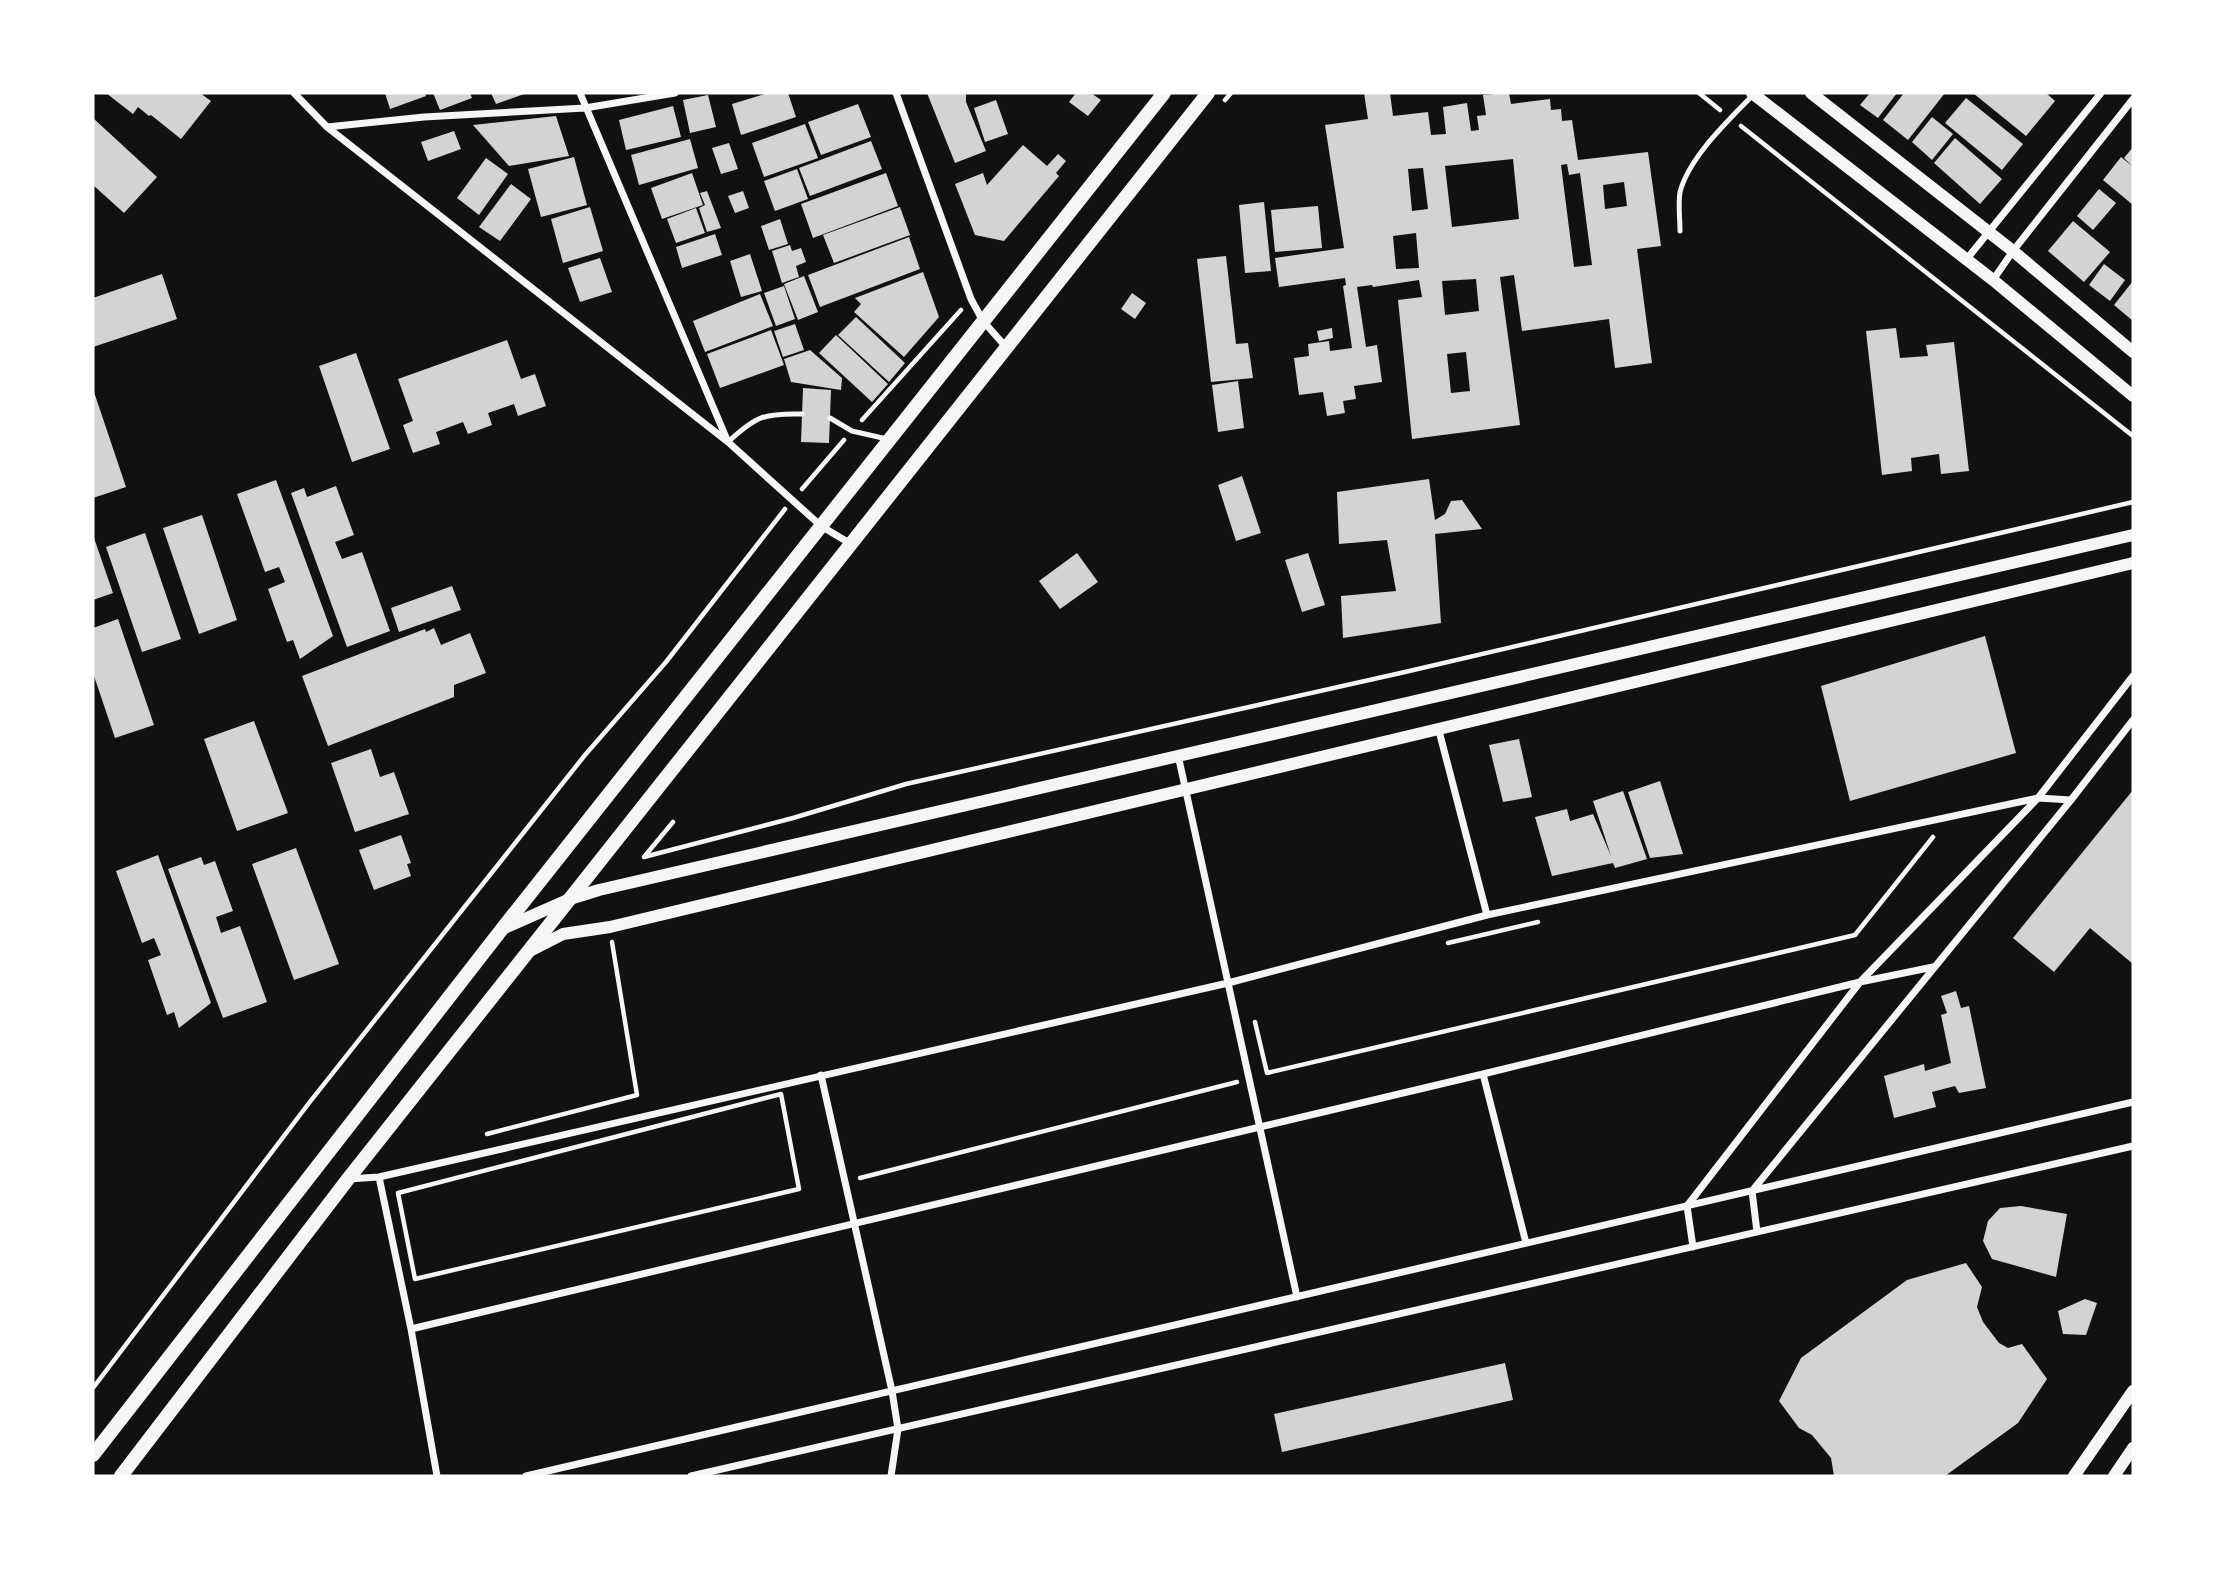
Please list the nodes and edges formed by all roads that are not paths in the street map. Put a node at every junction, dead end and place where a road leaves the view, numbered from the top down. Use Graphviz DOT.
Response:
graph roads {
  1 [pos="294,93"];
  2 [pos="580,93"];
  3 [pos="676,93"];
  4 [pos="896,93"];
  5 [pos="1164,93"];
  6 [pos="1208,93"];
  7 [pos="1753,93"];
  8 [pos="1811,93"];
  9 [pos="2101,93"];
  10 [pos="2133,99"];
  11 [pos="585,108"];
  12 [pos="327,127"];
  13 [pos="1680,231"];
  14 [pos="1987,232"];
  15 [pos="2013,251"];
  16 [pos="1966,260"];
  17 [pos="1993,280"];
  18 [pos="983,321"];
  19 [pos="1007,348"];
  20 [pos="2133,352"];
  21 [pos="2133,396"];
  22 [pos="802,414"];
  23 [pos="830,418"];
  24 [pos="890,439"];
  25 [pos="728,442"];
  26 [pos="821,526"];
  27 [pos="2133,536"];
  28 [pos="851,544"];
  29 [pos="2133,564"];
  30 [pos="2133,676"];
  31 [pos="2133,720"];
  32 [pos="1439,731"];
  33 [pos="1178,755"];
  34 [pos="1186,790"];
  35 [pos="2038,798"];
  36 [pos="2071,800"];
  37 [pos="570,899"];
  38 [pos="1487,915"];
  39 [pos="502,929"];
  40 [pos="528,952"];
  41 [pos="1933,967"];
  42 [pos="1860,982"];
  43 [pos="1228,983"];
  44 [pos="821,1074"];
  45 [pos="1483,1074"];
  46 [pos="2133,1102"];
  47 [pos="1258,1128"];
  48 [pos="2133,1146"];
  49 [pos="379,1177"];
  50 [pos="348,1179"];
  51 [pos="1752,1191"];
  52 [pos="1687,1206"];
  53 [pos="855,1223"];
  54 [pos="1757,1232"];
  55 [pos="1526,1243"];
  56 [pos="1693,1247"];
  57 [pos="1297,1297"];
  58 [pos="411,1329"];
  59 [pos="892,1391"];
  60 [pos="2133,1391"];
  61 [pos="898,1429"];
  62 [pos="2133,1448"];
  63 [pos="93,1455"];
  64 [pos="121,1476"];
  65 [pos="437,1476"];
  66 [pos="526,1476"];
  67 [pos="691,1476"];
  68 [pos="891,1476"];
  69 [pos="2074,1476"];
  70 [pos="2114,1476"];
  1 -- 12 [label="street"];
  2 -- 11 [label="street"];
  3 -- 11 [label="street"];
  4 -- 18 [label="street"];
  5 -- 18 [label="main road"];
  6 -- 19 [label="main road"];
  7 -- 13 [label="lane"];
  7 -- 16 [label="street"];
  8 -- 14 [label="street"];
  9 -- 14 [label="street"];
  10 -- 15 [label="street"];
  11 -- 12 [label="street"];
  11 -- 25 [label="street"];
  12 -- 25 [label="street"];
  14 -- 15 [label="street"];
  14 -- 16 [label="street"];
  15 -- 17 [label="street"];
  15 -- 20 [label="street"];
  16 -- 17 [label="street"];
  17 -- 21 [label="street"];
  18 -- 19 [label="street"];
  18 -- 24 [label="main road"];
  19 -- 28 [label="main road"];
  22 -- 25 [label="lane"];
  23 -- 24 [label="lane"];
  24 -- 26 [label="main road"];
  25 -- 26 [label="street"];
  26 -- 28 [label="street"];
  26 -- 39 [label="main road"];
  27 -- 33 [label="street"];
  28 -- 37 [label="main road"];
  29 -- 32 [label="street"];
  30 -- 35 [label="street"];
  31 -- 36 [label="street"];
  32 -- 34 [label="street"];
  32 -- 38 [label="street"];
  33 -- 34 [label="street"];
  33 -- 37 [label="street"];
  34 -- 40 [label="street"];
  34 -- 43 [label="street"];
  35 -- 36 [label="street"];
  35 -- 38 [label="street"];
  35 -- 42 [label="street"];
  36 -- 41 [label="street"];
  37 -- 39 [label="street"];
  37 -- 40 [label="main road"];
  38 -- 43 [label="street"];
  39 -- 63 [label="main road"];
  40 -- 50 [label="main road"];
  41 -- 42 [label="street"];
  41 -- 51 [label="street"];
  42 -- 45 [label="street"];
  42 -- 52 [label="street"];
  43 -- 44 [label="street"];
  43 -- 47 [label="street"];
  44 -- 49 [label="street"];
  44 -- 53 [label="street"];
  45 -- 47 [label="street"];
  45 -- 55 [label="street"];
  46 -- 51 [label="street"];
  47 -- 53 [label="street"];
  47 -- 57 [label="street"];
  48 -- 54 [label="street"];
  49 -- 50 [label="street"];
  49 -- 58 [label="street"];
  50 -- 64 [label="main road"];
  51 -- 52 [label="street"];
  51 -- 54 [label="street"];
  52 -- 55 [label="street"];
  52 -- 56 [label="street"];
  53 -- 58 [label="street"];
  53 -- 59 [label="street"];
  54 -- 56 [label="street"];
  55 -- 57 [label="street"];
  56 -- 61 [label="street"];
  57 -- 59 [label="street"];
  58 -- 65 [label="street"];
  59 -- 61 [label="street"];
  59 -- 66 [label="street"];
  60 -- 69 [label="street"];
  61 -- 67 [label="street"];
  61 -- 68 [label="street"];
  62 -- 70 [label="street"];
}
